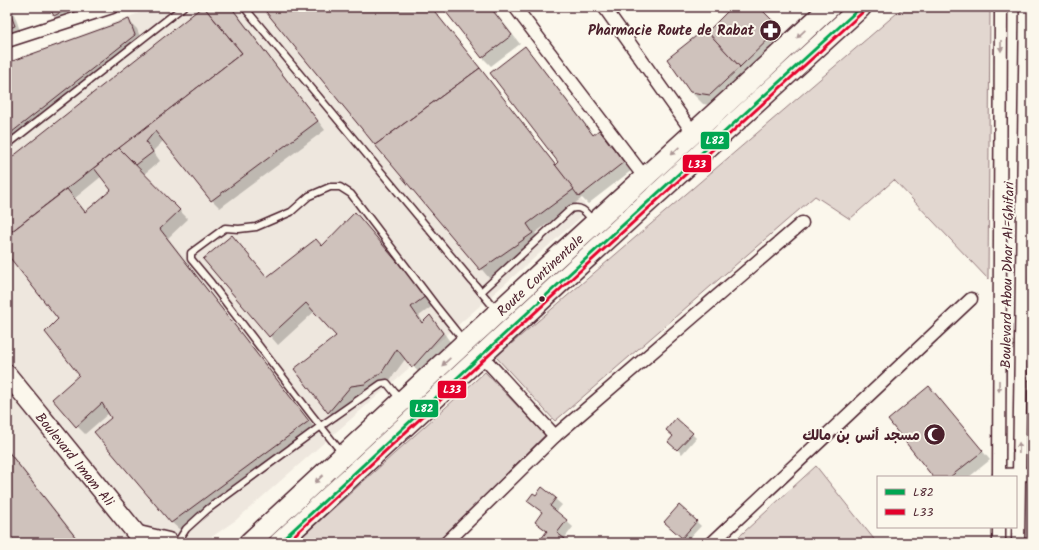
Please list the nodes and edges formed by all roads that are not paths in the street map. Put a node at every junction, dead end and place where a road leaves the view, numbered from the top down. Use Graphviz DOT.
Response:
graph roads {
  1 [pos="183,7"];
  2 [pos="244,7"];
  3 [pos="514,7"];
  4 [pos="604,7"];
  5 [pos="830,7"];
  6 [pos="861,7"];
  7 [pos="1002,7"];
  8 [pos="1026,7"];
  9 [pos="106,8"];
  10 [pos="7,41"];
  11 [pos="694,134"];
  12 [pos="7,145"];
  13 [pos="645,178"];
  14 [pos="802,223"];
  15 [pos="595,224"];
  16 [pos="481,292"];
  17 [pos="971,299"];
  18 [pos="498,313"];
  19 [pos="466,343"];
  20 [pos="482,356"];
  21 [pos="7,374"];
  22 [pos="402,402"];
  23 [pos="321,426"];
  24 [pos="555,436"];
  25 [pos="344,456"];
  26 [pos="1018,474"];
  27 [pos="1032,474"];
  28 [pos="999,476"];
  29 [pos="999,528"];
  30 [pos="141,540"];
  31 [pos="168,543"];
  32 [pos="177,543"];
  33 [pos="249,543"];
  34 [pos="279,543"];
  35 [pos="446,543"];
  36 [pos="712,543"];
  37 [pos="998,543"];
  38 [pos="1018,543"];
  1 -- 12 [label="lane"];
  2 -- 16 [label="lane"];
  3 -- 13 [label="street"];
  4 -- 11 [label="street"];
  5 -- 11 [label="main road, Route Continentale, one-way"];
  6 -- 20 [label="main road, Route Continentale"];
  7 -- 28 [label="street, Boulevard Abou Dhar Al-Ghifari, one-way"];
  26 -- 8 [label="street, Boulevard Abou Dhar Al-Ghifari, one-way"];
  9 -- 10 [label="street"];
  11 -- 13 [label="main road, Route Continentale, one-way"];
  13 -- 15 [label="main road, Route Continentale"];
  14 -- 24 [label="street"];
  15 -- 16 [label="lane"];
  15 -- 18 [label="main road, Route Continentale"];
  16 -- 18 [label="lane"];
  17 -- 36 [label="street"];
  18 -- 19 [label="main road, Route Continentale"];
  19 -- 22 [label="main road, Route Continentale, one-way"];
  19 -- 23 [label="lane"];
  20 -- 24 [label="street"];
  20 -- 34 [label="main road, Route Continentale"];
  21 -- 30 [label="street, Boulevard Imam Ali"];
  22 -- 23 [label="lane"];
  22 -- 25 [label="main road, Route Continentale"];
  23 -- 25 [label="lane"];
  23 -- 32 [label="lane"];
  24 -- 35 [label="street"];
  25 -- 33 [label="main road, Route Continentale, one-way"];
  26 -- 27 [label="street"];
  26 -- 28 [label="street"];
  26 -- 38 [label="street, Boulevard Abou Dhar Al-Ghifari"];
  29 -- 37 [label="street"];
  30 -- 31 [label="main road"];
}
